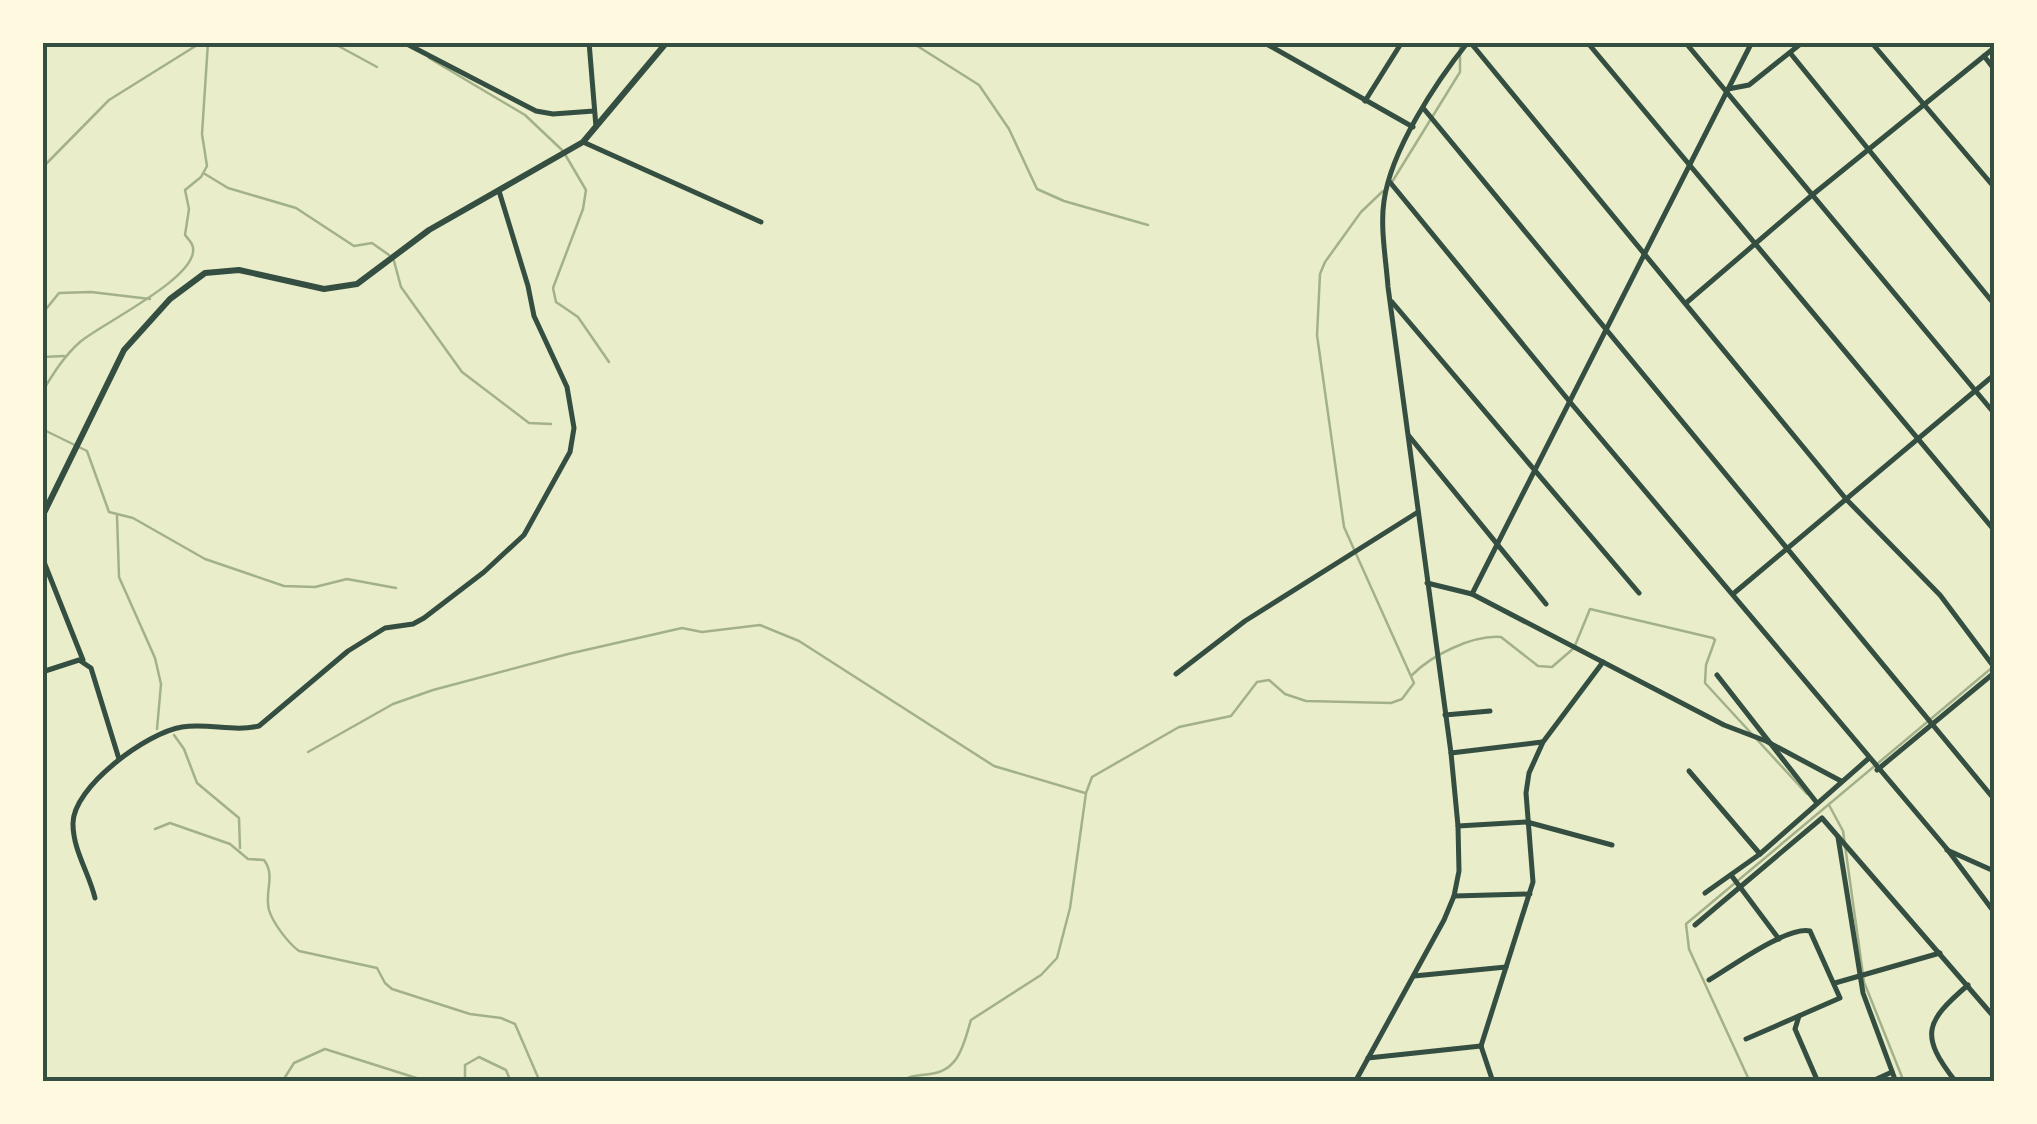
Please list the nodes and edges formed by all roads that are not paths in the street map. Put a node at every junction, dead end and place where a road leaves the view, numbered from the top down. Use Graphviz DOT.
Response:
graph roads {
  1 [pos="403,42"];
  2 [pos="589,42"];
  3 [pos="667,42"];
  4 [pos="1263,42"];
  5 [pos="1388,42"];
  6 [pos="1469,42"];
  7 [pos="1587,42"];
  8 [pos="1685,42"];
  9 [pos="1752,42"];
  10 [pos="1803,42"];
  11 [pos="1871,42"];
  12 [pos="1400,46"];
  13 [pos="1994,48"];
  14 [pos="1790,54"];
  15 [pos="1984,56"];
  16 [pos="1994,69"];
  17 [pos="1727,91"];
  18 [pos="1365,101"];
  19 [pos="1924,103"];
  20 [pos="1424,109"];
  21 [pos="594,111"];
  22 [pos="596,127"];
  23 [pos="1413,127"];
  24 [pos="583,142"];
  25 [pos="1868,150"];
  26 [pos="1690,166"];
  27 [pos="1390,181"];
  28 [pos="1994,187"];
  29 [pos="499,191"];
  30 [pos="1811,196"];
  31 [pos="761,222"];
  32 [pos="1755,243"];
  33 [pos="1645,255"];
  34 [pos="1390,300"];
  35 [pos="1686,303"];
  36 [pos="1994,304"];
  37 [pos="1607,330"];
  38 [pos="1994,375"];
  39 [pos="1976,390"];
  40 [pos="1570,402"];
  41 [pos="1994,413"];
  42 [pos="1409,436"];
  43 [pos="1916,438"];
  44 [pos="1534,473"];
  45 [pos="1846,499"];
  46 [pos="1418,512"];
  47 [pos="42,517"];
  48 [pos="1994,530"];
  49 [pos="1500,544"];
  50 [pos="1789,548"];
  51 [pos="42,557"];
  52 [pos="1427,583"];
  53 [pos="1639,593"];
  54 [pos="1472,594"];
  55 [pos="1734,594"];
  56 [pos="1546,604"];
  57 [pos="83,660"];
  58 [pos="1603,662"];
  59 [pos="1994,670"];
  60 [pos="42,672"];
  61 [pos="1176,674"];
  62 [pos="1718,675"];
  63 [pos="1490,711"];
  64 [pos="1446,715"];
  65 [pos="1932,724"];
  66 [pos="1763,740"];
  67 [pos="1542,742"];
  68 [pos="1451,753"];
  69 [pos="120,758"];
  70 [pos="1868,759"];
  71 [pos="1877,770"];
  72 [pos="1689,771"];
  73 [pos="1840,781"];
  74 [pos="1994,799"];
  75 [pos="1817,803"];
  76 [pos="1527,822"];
  77 [pos="1458,826"];
  78 [pos="1838,835"];
  79 [pos="1612,845"];
  80 [pos="1946,849"];
  81 [pos="1760,854"];
  82 [pos="1994,871"];
  83 [pos="1731,875"];
  84 [pos="1739,884"];
  85 [pos="1530,894"];
  86 [pos="1706,894"];
  87 [pos="1454,896"];
  88 [pos="95,898"];
  89 [pos="1994,912"];
  90 [pos="1695,925"];
  91 [pos="1780,938"];
  92 [pos="1940,953"];
  93 [pos="1506,967"];
  94 [pos="1414,976"];
  95 [pos="1860,976"];
  96 [pos="1710,980"];
  97 [pos="1835,983"];
  98 [pos="1968,985"];
  99 [pos="1800,1014"];
  100 [pos="1994,1017"];
  101 [pos="1746,1039"];
  102 [pos="1482,1046"];
  103 [pos="1368,1058"];
  104 [pos="1892,1072"];
  105 [pos="1355,1082"];
  106 [pos="1492,1082"];
  107 [pos="1818,1082"];
  108 [pos="1870,1082"];
  109 [pos="1896,1082"];
  110 [pos="1956,1082"];
  1 -- 21 [label="street"];
  2 -- 21 [label="street"];
  3 -- 22 [label="street"];
  4 -- 18 [label="street"];
  5 -- 12 [label="street"];
  6 -- 20 [label="street"];
  6 -- 33 [label="street"];
  7 -- 26 [label="street"];
  8 -- 17 [label="street"];
  9 -- 17 [label="street"];
  10 -- 14 [label="street"];
  11 -- 19 [label="street"];
  12 -- 18 [label="street"];
  13 -- 15 [label="street"];
  14 -- 17 [label="street"];
  14 -- 25 [label="street"];
  15 -- 16 [label="street"];
  15 -- 19 [label="street"];
  17 -- 26 [label="street"];
  17 -- 30 [label="street"];
  18 -- 23 [label="street"];
  19 -- 25 [label="street"];
  19 -- 28 [label="street"];
  20 -- 23 [label="street"];
  20 -- 37 [label="street"];
  21 -- 22 [label="street"];
  22 -- 24 [label="street"];
  23 -- 27 [label="street"];
  24 -- 29 [label="street"];
  24 -- 31 [label="street"];
  25 -- 30 [label="street"];
  25 -- 36 [label="street"];
  26 -- 32 [label="street"];
  26 -- 33 [label="street"];
  27 -- 34 [label="street"];
  27 -- 40 [label="street"];
  29 -- 47 [label="street"];
  29 -- 69 [label="street"];
  30 -- 32 [label="street"];
  30 -- 39 [label="street"];
  32 -- 35 [label="street"];
  32 -- 43 [label="street"];
  33 -- 35 [label="street"];
  33 -- 37 [label="street"];
  34 -- 42 [label="street"];
  34 -- 44 [label="street"];
  35 -- 45 [label="street"];
  37 -- 40 [label="street"];
  37 -- 50 [label="street"];
  38 -- 39 [label="street"];
  39 -- 41 [label="street"];
  39 -- 43 [label="street"];
  40 -- 44 [label="street"];
  40 -- 55 [label="street"];
  42 -- 46 [label="street"];
  42 -- 49 [label="street"];
  43 -- 45 [label="street"];
  43 -- 48 [label="street"];
  44 -- 49 [label="street"];
  44 -- 53 [label="street"];
  45 -- 50 [label="street"];
  45 -- 59 [label="street"];
  46 -- 52 [label="street"];
  46 -- 61 [label="street"];
  49 -- 54 [label="street"];
  49 -- 56 [label="street"];
  50 -- 55 [label="street"];
  50 -- 65 [label="street"];
  51 -- 57 [label="street"];
  52 -- 54 [label="street"];
  52 -- 64 [label="street"];
  54 -- 58 [label="street"];
  55 -- 70 [label="street"];
  57 -- 60 [label="street"];
  57 -- 69 [label="street"];
  58 -- 66 [label="street"];
  58 -- 67 [label="street"];
  59 -- 65 [label="street"];
  62 -- 66 [label="street"];
  63 -- 64 [label="street"];
  64 -- 68 [label="street"];
  65 -- 71 [label="street"];
  65 -- 74 [label="street"];
  66 -- 73 [label="street"];
  66 -- 75 [label="street"];
  67 -- 68 [label="street"];
  67 -- 76 [label="street"];
  68 -- 77 [label="street"];
  69 -- 88 [label="street"];
  70 -- 71 [label="street"];
  70 -- 73 [label="street"];
  71 -- 80 [label="street"];
  72 -- 81 [label="street"];
  73 -- 75 [label="street"];
  75 -- 81 [label="street"];
  76 -- 77 [label="street"];
  76 -- 79 [label="street"];
  76 -- 85 [label="street"];
  77 -- 87 [label="street"];
  78 -- 84 [label="street"];
  78 -- 92 [label="street"];
  78 -- 95 [label="street"];
  80 -- 82 [label="street"];
  80 -- 89 [label="street"];
  81 -- 83 [label="street"];
  83 -- 84 [label="street"];
  83 -- 86 [label="street"];
  84 -- 90 [label="street"];
  84 -- 91 [label="street"];
  85 -- 87 [label="street"];
  85 -- 93 [label="street"];
  87 -- 94 [label="street"];
  91 -- 96 [label="street"];
  91 -- 97 [label="street"];
  92 -- 95 [label="street"];
  92 -- 98 [label="street"];
  93 -- 94 [label="street"];
  93 -- 102 [label="street"];
  94 -- 103 [label="street"];
  95 -- 97 [label="street"];
  95 -- 104 [label="street"];
  97 -- 99 [label="street"];
  98 -- 100 [label="street"];
  98 -- 110 [label="street"];
  99 -- 101 [label="street"];
  99 -- 107 [label="street"];
  102 -- 103 [label="street"];
  102 -- 106 [label="street"];
  103 -- 105 [label="street"];
  104 -- 108 [label="street"];
  104 -- 109 [label="street"];
}
